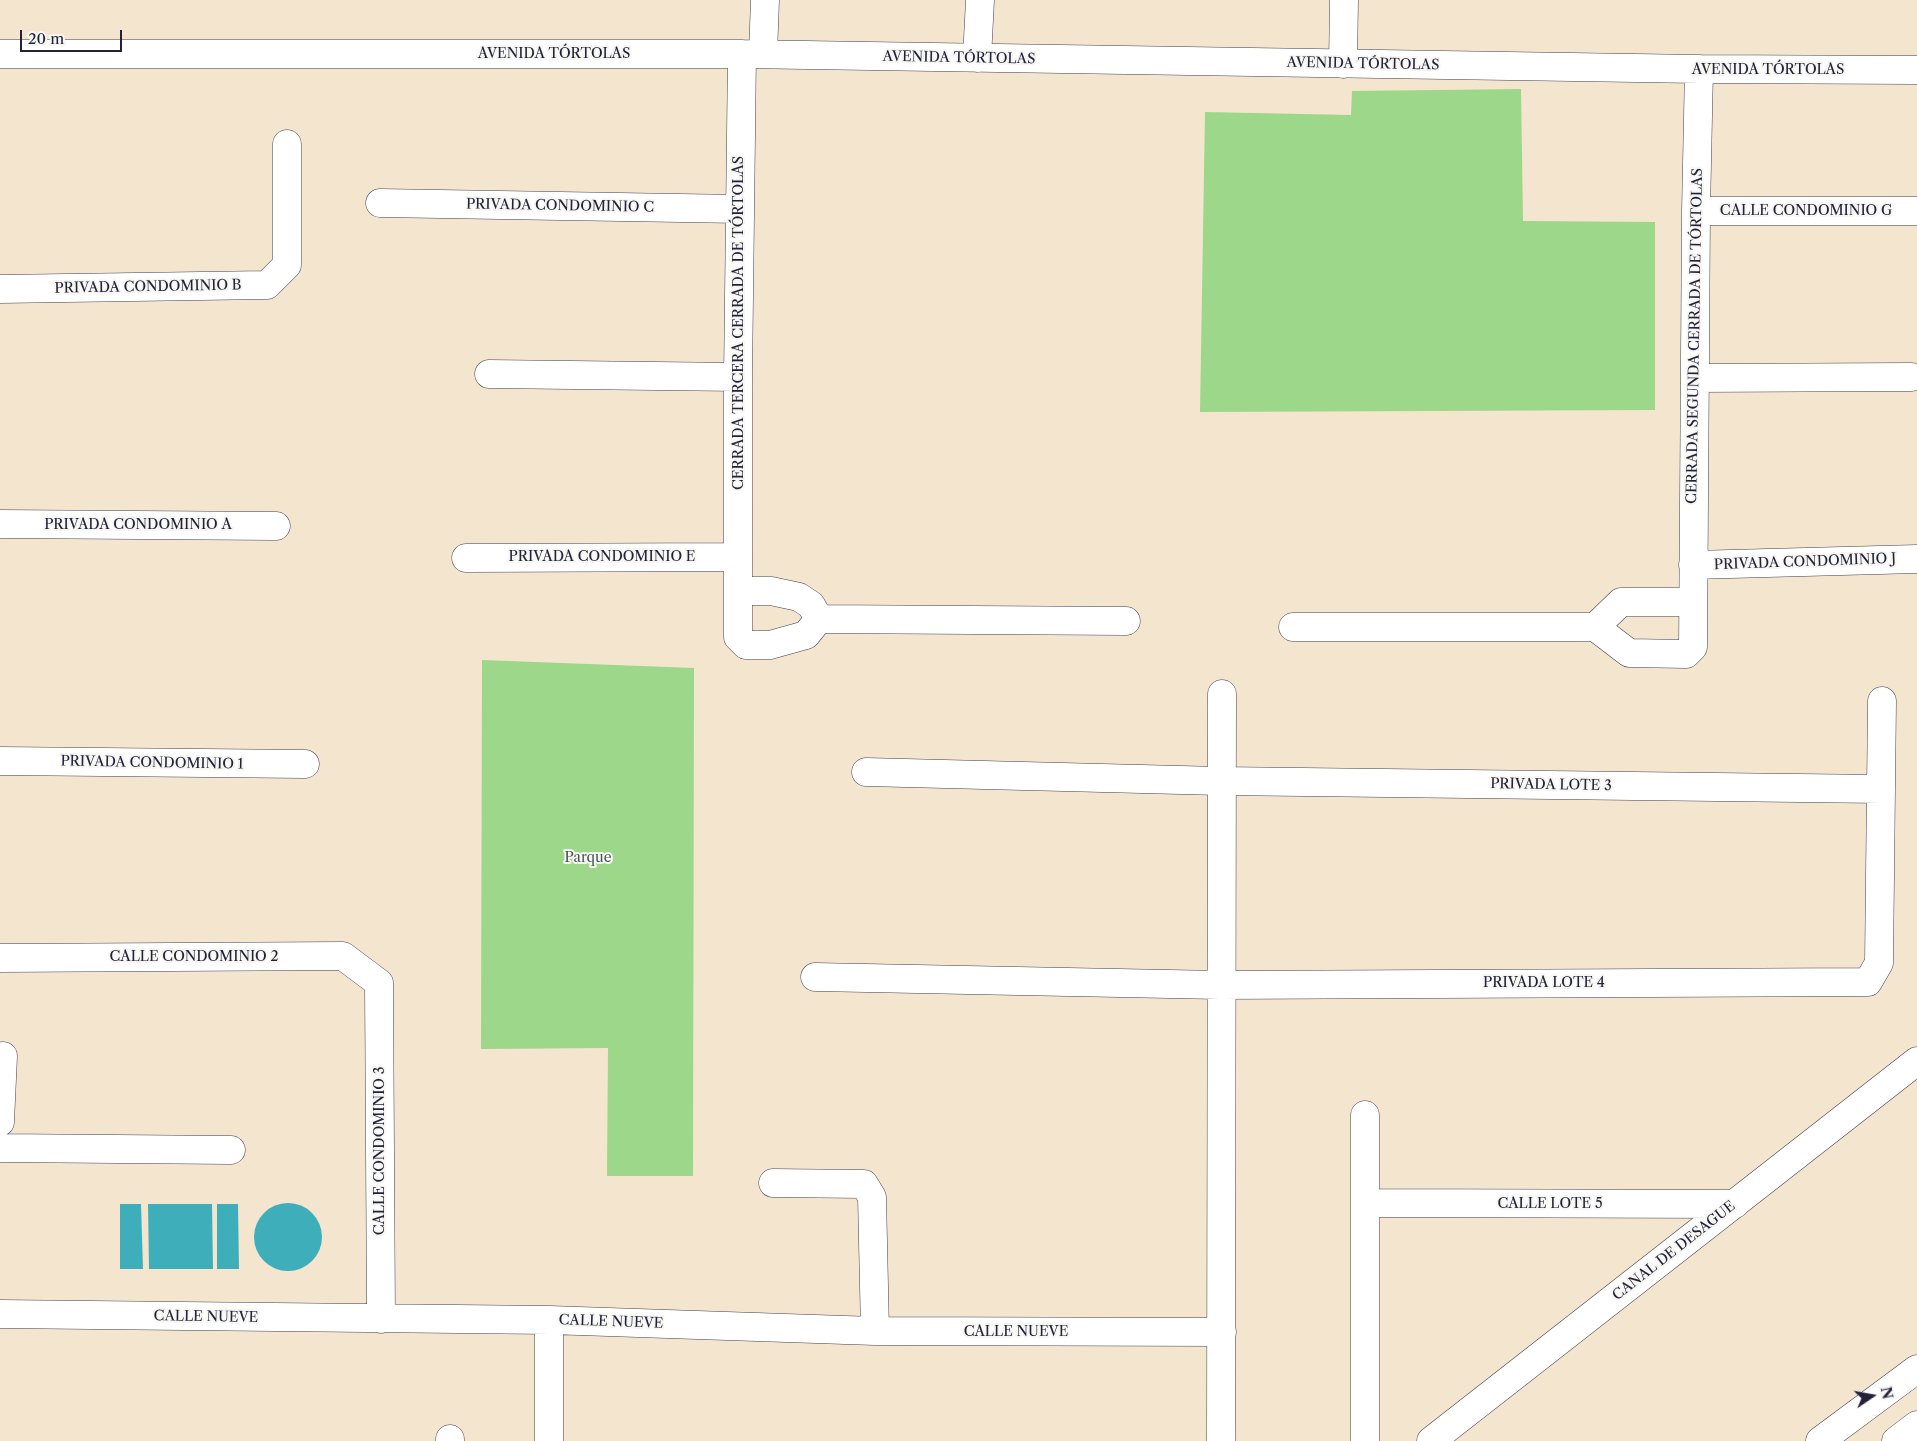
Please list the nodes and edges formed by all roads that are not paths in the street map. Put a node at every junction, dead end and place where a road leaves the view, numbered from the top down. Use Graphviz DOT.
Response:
graph roads {
  1 [pos="765,0"];
  2 [pos="980,0"];
  3 [pos="1344,0"];
  4 [pos="0,54"];
  5 [pos="752,54"];
  6 [pos="977,58"];
  7 [pos="1343,64"];
  8 [pos="1699,69"];
  9 [pos="1917,70"];
  10 [pos="287,144"];
  11 [pos="380,203"];
  12 [pos="740,209"];
  13 [pos="1696,211"];
  14 [pos="1917,212"];
  15 [pos="0,288"];
  16 [pos="489,374"];
  17 [pos="738,377"];
  18 [pos="1911,377"];
  19 [pos="1695,378"];
  20 [pos="0,524"];
  21 [pos="276,526"];
  22 [pos="738,556"];
  23 [pos="466,558"];
  24 [pos="1917,559"];
  25 [pos="1693,565"];
  26 [pos="738,591"];
  27 [pos="1693,602"];
  28 [pos="819,619"];
  29 [pos="1126,621"];
  30 [pos="1293,627"];
  31 [pos="1596,627"];
  32 [pos="1222,694"];
  33 [pos="1882,701"];
  34 [pos="0,761"];
  35 [pos="305,764"];
  36 [pos="866,772"];
  37 [pos="1220,781"];
  38 [pos="1881,790"];
  39 [pos="0,958"];
  40 [pos="815,977"];
  41 [pos="379,983"];
  42 [pos="1220,985"];
  43 [pos="2,1056"];
  44 [pos="1917,1062"];
  45 [pos="1365,1115"];
  46 [pos="0,1122"];
  47 [pos="0,1148"];
  48 [pos="230,1150"];
  49 [pos="773,1183"];
  50 [pos="1366,1203"];
  51 [pos="1735,1204"];
  52 [pos="0,1314"];
  53 [pos="381,1319"];
  54 [pos="549,1320"];
  55 [pos="875,1332"];
  56 [pos="1222,1332"];
  57 [pos="1917,1369"];
  58 [pos="1917,1425"];
  59 [pos="549,1441"];
  60 [pos="1221,1441"];
  61 [pos="1365,1441"];
  62 [pos="1431,1441"];
  63 [pos="1820,1441"];
  64 [pos="1896,1441"];
  1 -- 5 [label="main road, CERRADA TERCERA CERRADA DE TÓRTOLAS"];
  2 -- 6 [label="main road"];
  3 -- 7 [label="main road"];
  4 -- 5 [label="main road, AVENIDA TÓRTOLAS"];
  5 -- 6 [label="main road, AVENIDA TÓRTOLAS"];
  5 -- 12 [label="main road, CERRADA TERCERA CERRADA DE TÓRTOLAS"];
  6 -- 7 [label="main road, AVENIDA TÓRTOLAS"];
  7 -- 8 [label="main road, AVENIDA TÓRTOLAS"];
  8 -- 9 [label="main road, AVENIDA TÓRTOLAS"];
  8 -- 13 [label="main road, CERRADA SEGUNDA CERRADA DE TÓRTOLAS"];
  10 -- 15 [label="main road, PRIVADA CONDOMINIO B"];
  11 -- 12 [label="main road, PRIVADA CONDOMINIO C"];
  12 -- 17 [label="main road, CERRADA TERCERA CERRADA DE TÓRTOLAS"];
  13 -- 14 [label="main road, CALLE CONDOMINIO G"];
  13 -- 19 [label="main road, CERRADA SEGUNDA CERRADA DE TÓRTOLAS"];
  16 -- 17 [label="main road"];
  17 -- 22 [label="main road, CERRADA TERCERA CERRADA DE TÓRTOLAS"];
  18 -- 19 [label="main road"];
  19 -- 25 [label="main road, CERRADA SEGUNDA CERRADA DE TÓRTOLAS"];
  20 -- 21 [label="main road, PRIVADA CONDOMINIO A"];
  22 -- 23 [label="main road, PRIVADA CONDOMINIO E"];
  22 -- 26 [label="main road, CERRADA TERCERA CERRADA DE TÓRTOLAS"];
  24 -- 25 [label="main road, PRIVADA CONDOMINIO J"];
  25 -- 27 [label="main road, CERRADA SEGUNDA CERRADA DE TÓRTOLAS"];
  26 -- 28 [label="main road"];
  26 -- 28 [label="main road, CERRADA TERCERA CERRADA DE TÓRTOLAS"];
  27 -- 31 [label="main road"];
  27 -- 31 [label="main road, CERRADA SEGUNDA CERRADA DE TÓRTOLAS"];
  28 -- 29 [label="main road"];
  30 -- 31 [label="main road"];
  32 -- 37 [label="main road"];
  33 -- 38 [label="main road"];
  34 -- 35 [label="main road, PRIVADA CONDOMINIO 1"];
  36 -- 37 [label="main road, PRIVADA LOTE 3"];
  37 -- 38 [label="main road, PRIVADA LOTE 3"];
  37 -- 42 [label="main road"];
  38 -- 42 [label="main road, PRIVADA LOTE 4"];
  39 -- 41 [label="main road, CALLE CONDOMINIO 2"];
  40 -- 42 [label="main road, PRIVADA LOTE 4"];
  41 -- 53 [label="main road, CALLE CONDOMINIO 3"];
  42 -- 56 [label="main road"];
  43 -- 46 [label="main road"];
  44 -- 51 [label="main road, CANAL DE DESAGUE"];
  45 -- 50 [label="main road"];
  47 -- 48 [label="main road"];
  49 -- 55 [label="main road"];
  50 -- 51 [label="main road, CALLE LOTE 5"];
  50 -- 61 [label="main road"];
  51 -- 62 [label="main road, CANAL DE DESAGUE"];
  52 -- 53 [label="main road, CALLE NUEVE"];
  53 -- 54 [label="main road, CALLE NUEVE"];
  54 -- 55 [label="main road, CALLE NUEVE"];
  54 -- 59 [label="main road"];
  55 -- 56 [label="main road, CALLE NUEVE"];
  56 -- 60 [label="main road"];
  57 -- 63 [label="main road"];
  58 -- 64 [label="main road"];
}
